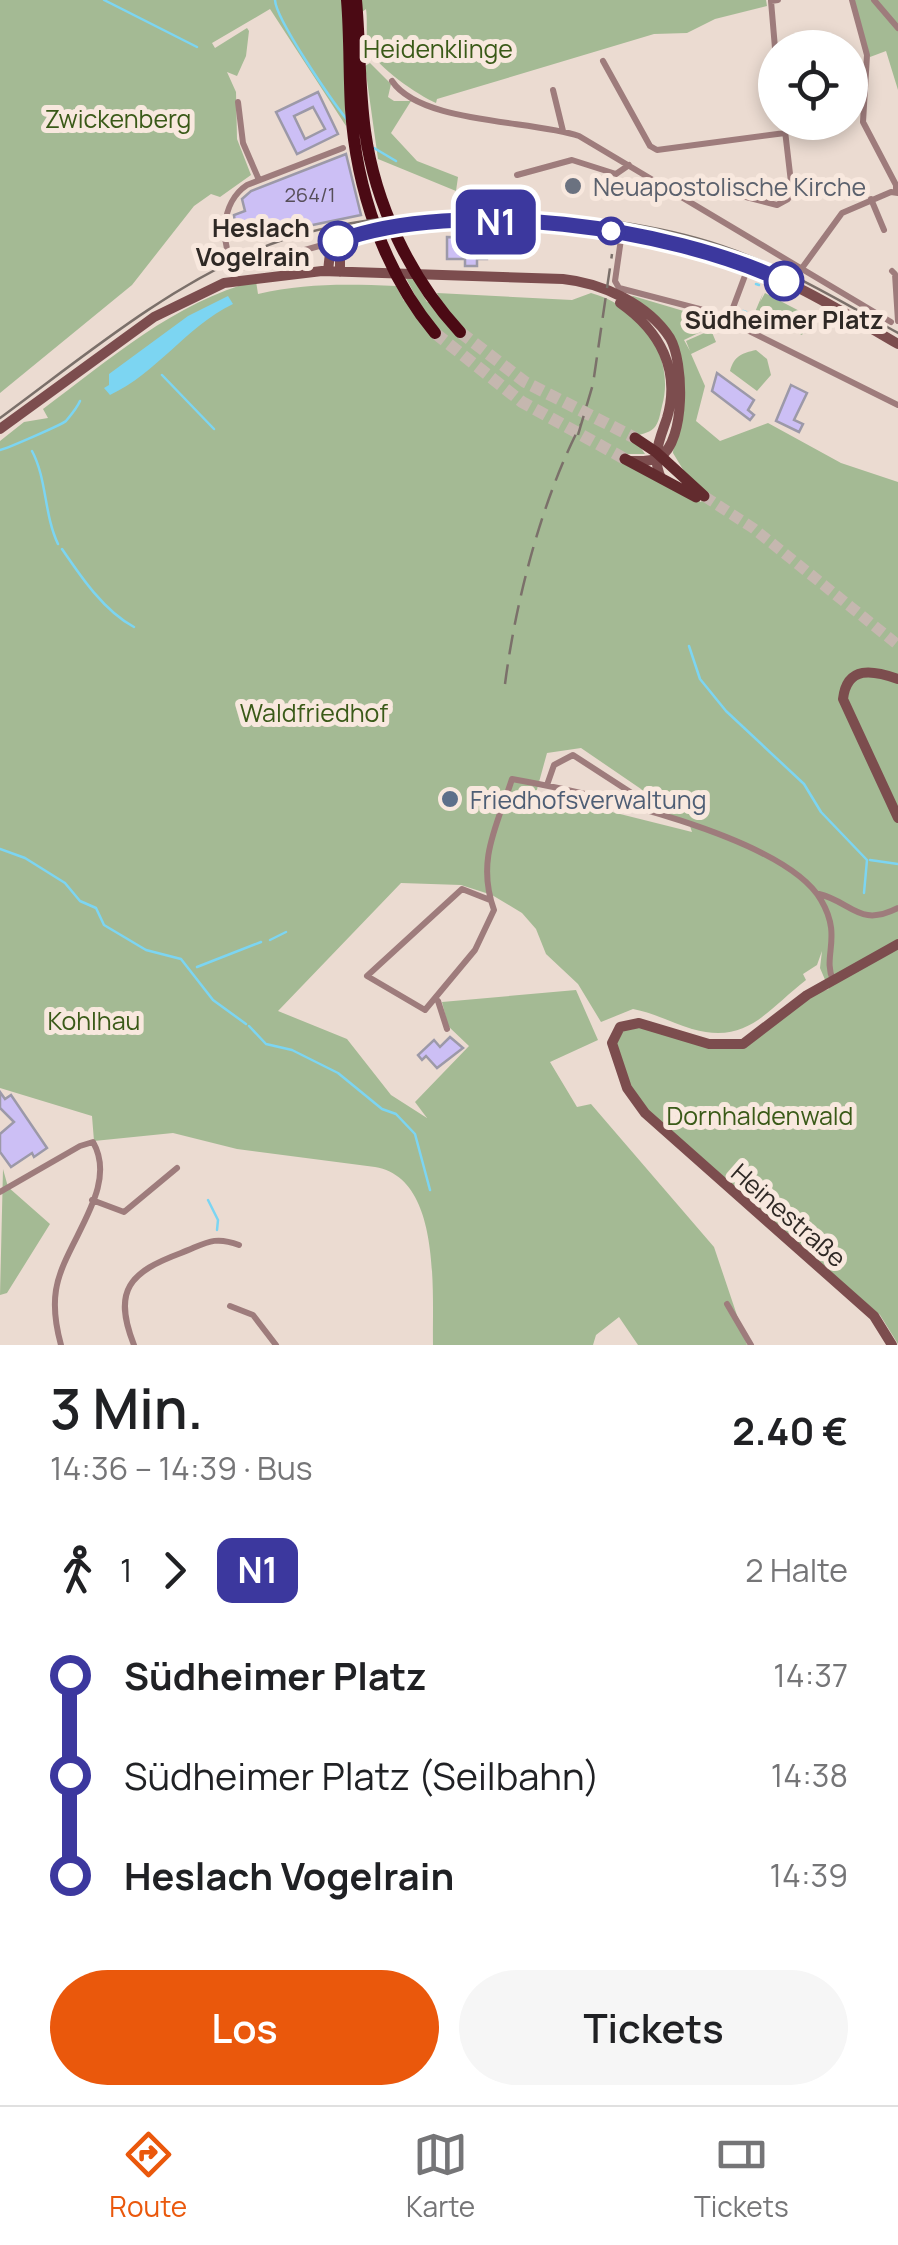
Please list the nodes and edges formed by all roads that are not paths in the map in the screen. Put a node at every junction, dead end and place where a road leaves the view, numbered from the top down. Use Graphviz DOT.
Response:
graph roads {
  1 [pos="347,0"];
  2 [pos="356,0"];
  3 [pos="778,0"];
  4 [pos="852,0"];
  5 [pos="874,0"];
  6 [pos="898,28"];
  7 [pos="773,30"];
  8 [pos="354,60"];
  9 [pos="603,61"];
  10 [pos="392,82"];
  11 [pos="553,90"];
  12 [pos="238,102"];
  13 [pos="564,130"];
  14 [pos="758,137"];
  15 [pos="786,140"];
  16 [pos="343,148"];
  17 [pos="629,166"];
  18 [pos="518,174"];
  19 [pos="259,180"];
  20 [pos="897,193"];
  21 [pos="684,198"];
  22 [pos="872,199"];
  23 [pos="884,230"];
  24 [pos="622,232"];
  25 [pos="336,250"];
  26 [pos="749,265"];
  27 [pos="802,268"];
  28 [pos="892,271"];
  29 [pos="334,272"];
  30 [pos="553,280"];
  31 [pos="728,321"];
  32 [pos="896,322"];
  33 [pos="460,332"];
  34 [pos="435,333"];
  35 [pos="884,336"];
  36 [pos="898,344"];
  37 [pos="898,404"];
  38 [pos="662,431"];
  39 [pos="0,432"];
  40 [pos="636,438"];
  41 [pos="670,444"];
  42 [pos="657,456"];
  43 [pos="627,460"];
  44 [pos="676,472"];
  45 [pos="661,478"];
  46 [pos="898,679"];
  47 [pos="547,785"];
  48 [pos="653,813"];
  49 [pos="898,818"];
  50 [pos="818,894"];
  51 [pos="490,900"];
  52 [pos="898,908"];
  53 [pos="898,944"];
  54 [pos="834,980"];
  55 [pos="437,1000"];
  56 [pos="447,1029"];
  57 [pos="177,1168"];
  58 [pos="0,1192"];
  59 [pos="92,1200"];
  60 [pos="239,1245"];
  61 [pos="727,1304"];
  62 [pos="230,1306"];
  63 [pos="61,1345"];
  64 [pos="134,1345"];
  65 [pos="276,1345"];
  66 [pos="750,1345"];
  67 [pos="892,1345"];
  1 -- 8 [label="highway"];
  2 -- 8 [label="highway"];
  3 -- 7 [label="street"];
  4 -- 20 [label="street"];
  5 -- 6 [label="street"];
  8 -- 33 [label="highway"];
  8 -- 34 [label="highway"];
  9 -- 14 [label="street"];
  10 -- 13 [label="street"];
  11 -- 13 [label="street"];
  12 -- 19 [label="street"];
  13 -- 17 [label="street"];
  15 -- 21 [label="street"];
  16 -- 19 [label="street"];
  17 -- 18 [label="street"];
  17 -- 21 [label="street"];
  19 -- 25 [label="street"];
  20 -- 22 [label="street"];
  21 -- 27 [label="street"];
  22 -- 23 [label="street"];
  22 -- 27 [label="street"];
  24 -- 25 [label="main road"];
  24 -- 26 [label="main road"];
  24 -- 31 [label="street"];
  25 -- 29 [label="main road"];
  26 -- 31 [label="street"];
  26 -- 35 [label="main road"];
  27 -- 32 [label="street"];
  28 -- 32 [label="street"];
  29 -- 30 [label="main road"];
  29 -- 39 [label="main road"];
  30 -- 38 [label="main road"];
  30 -- 41 [label="main road"];
  31 -- 37 [label="street"];
  32 -- 35 [label="street"];
  35 -- 36 [label="main road"];
  38 -- 40 [label="main road"];
  38 -- 42 [label="main road"];
  40 -- 42 [label="main road"];
  41 -- 42 [label="main road"];
  41 -- 44 [label="main road"];
  42 -- 43 [label="main road"];
  42 -- 44 [label="main road"];
  42 -- 45 [label="main road"];
  43 -- 45 [label="main road"];
  44 -- 45 [label="main road"];
  46 -- 49 [label="main road"];
  47 -- 48 [label="street"];
  47 -- 48 [label="street"];
  47 -- 51 [label="street"];
  48 -- 50 [label="street"];
  50 -- 52 [label="street"];
  50 -- 54 [label="street"];
  51 -- 55 [label="street"];
  51 -- 55 [label="street"];
  53 -- 54 [label="main road, Heinestraße"];
  54 -- 67 [label="main road, Heinestraße"];
  55 -- 56 [label="street"];
  57 -- 59 [label="street"];
  58 -- 59 [label="street"];
  59 -- 63 [label="street"];
  60 -- 64 [label="street"];
  61 -- 66 [label="street"];
  62 -- 65 [label="street"];
}
